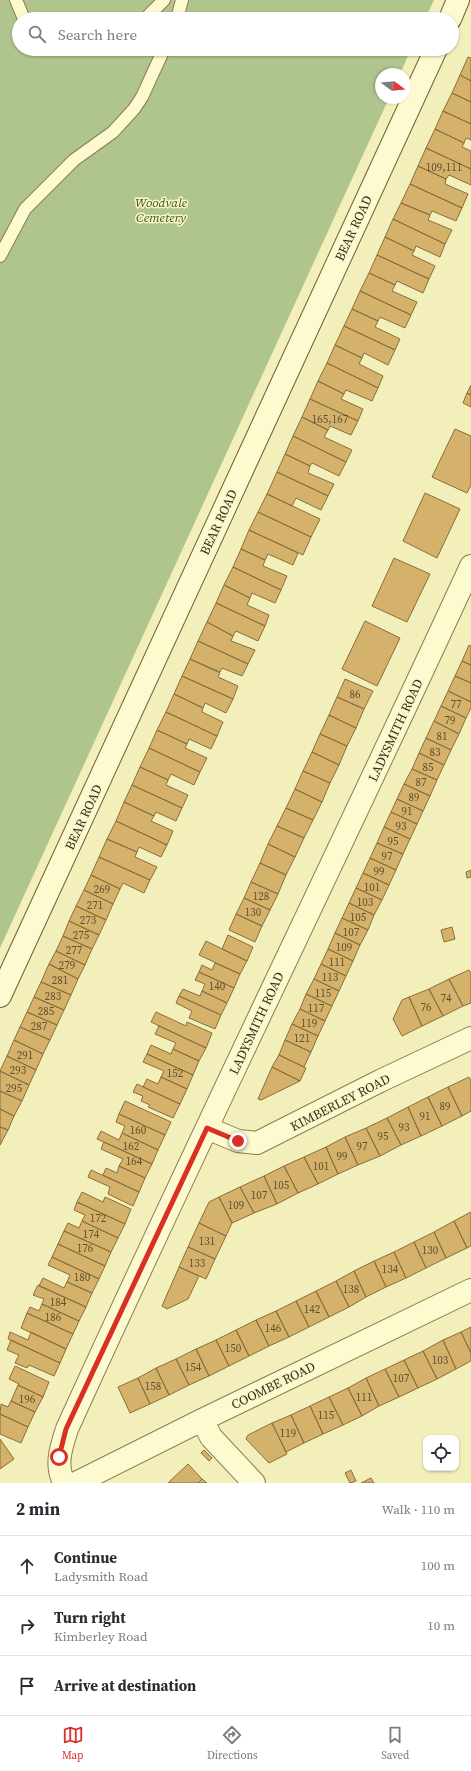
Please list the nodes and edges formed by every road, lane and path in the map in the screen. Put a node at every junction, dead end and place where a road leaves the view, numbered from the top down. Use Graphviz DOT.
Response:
graph roads {
  1 [pos="16,0"];
  2 [pos="164,0"];
  3 [pos="182,0"];
  4 [pos="458,0"];
  5 [pos="21,12"];
  6 [pos="152,12"];
  7 [pos="179,12"];
  8 [pos="453,12"];
  9 [pos="161,56"];
  10 [pos="433,56"];
  11 [pos="0,256"];
  12 [pos="471,566"];
  13 [pos="0,996"];
  14 [pos="471,1038"];
  15 [pos="207,1128"];
  16 [pos="471,1290"];
  17 [pos="202,1420"];
  18 [pos="64,1483"];
  19 [pos="76,1483"];
  20 [pos="254,1483"];
  1 -- 5 [label="lane"];
  2 -- 6 [label="lane"];
  3 -- 7 [label="lane"];
  4 -- 8 [label="street"];
  9 -- 11 [label="lane"];
  10 -- 13 [label="street, BEAR ROAD"];
  12 -- 15 [label="street, LADYSMITH ROAD"];
  14 -- 15 [label="street, KIMBERLEY ROAD"];
  15 -- 18 [label="street, LADYSMITH ROAD"];
  16 -- 17 [label="street, COOMBE ROAD"];
  17 -- 19 [label="street, COOMBE ROAD"];
  17 -- 20 [label="street"];
}
